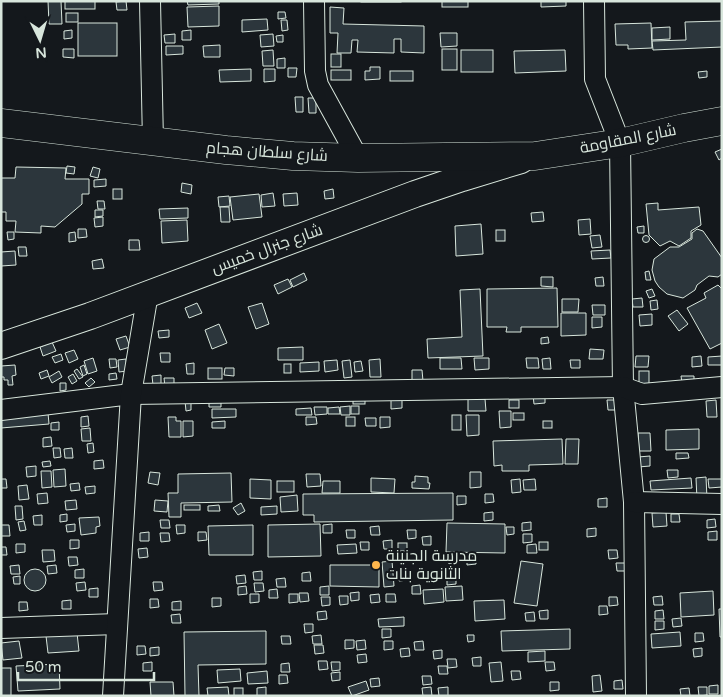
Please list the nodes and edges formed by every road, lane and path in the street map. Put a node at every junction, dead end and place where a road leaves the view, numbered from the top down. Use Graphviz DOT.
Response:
graph roads {
  1 [pos="150,1"];
  2 [pos="314,1"];
  3 [pos="594,1"];
  4 [pos="722,120"];
  5 [pos="1,123"];
  6 [pos="153,142"];
  7 [pos="620,143"];
  8 [pos="535,156"];
  9 [pos="358,158"];
  10 [pos="148,293"];
  11 [pos="1,346"];
  12 [pos="623,387"];
  13 [pos="722,387"];
  14 [pos="131,394"];
  15 [pos="1,410"];
  16 [pos="634,502"];
  17 [pos="722,504"];
  18 [pos="117,624"];
  19 [pos="1,628"];
  20 [pos="113,696"];
  21 [pos="636,696"];
  1 -- 6 [label="street"];
  2 -- 9 [label="street"];
  3 -- 7 [label="street"];
  4 -- 7 [label="highway, شارع المقاومة"];
  5 -- 6 [label="highway, شارع سلطان هجام"];
  6 -- 9 [label="highway, شارع سلطان هجام"];
  7 -- 8 [label="highway, شارع المقاومة"];
  7 -- 12 [label="street"];
  8 -- 9 [label="highway, شارع سلطان هجام"];
  8 -- 10 [label="main road, شارع جنرال خميس"];
  10 -- 11 [label="main road, شارع جنرال خميس"];
  10 -- 14 [label="street"];
  12 -- 13 [label="street"];
  12 -- 14 [label="street"];
  12 -- 16 [label="street"];
  14 -- 15 [label="street"];
  14 -- 18 [label="street"];
  16 -- 17 [label="street"];
  16 -- 21 [label="street"];
  18 -- 19 [label="street"];
  18 -- 20 [label="street"];
}
